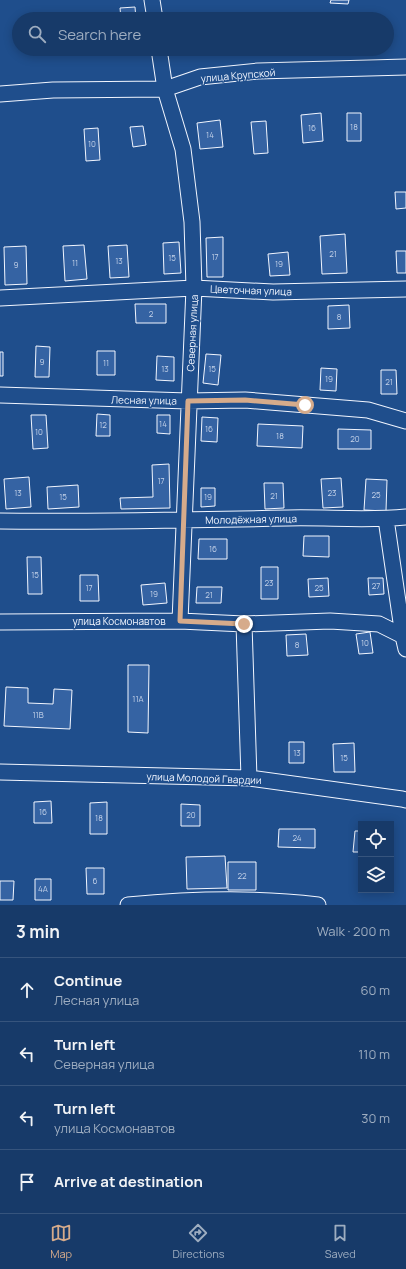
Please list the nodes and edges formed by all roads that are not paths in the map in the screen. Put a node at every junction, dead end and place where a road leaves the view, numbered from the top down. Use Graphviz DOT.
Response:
graph roads {
  1 [pos="152,0"];
  2 [pos="154,12"];
  3 [pos="160,56"];
  4 [pos="406,67"];
  5 [pos="165,89"];
  6 [pos="0,94"];
  7 [pos="194,288"];
  8 [pos="406,289"];
  9 [pos="0,298"];
  10 [pos="0,396"];
  11 [pos="188,401"];
  12 [pos="406,421"];
  13 [pos="406,517"];
  14 [pos="386,519"];
  15 [pos="184,520"];
  16 [pos="0,521"];
  17 [pos="180,621"];
  18 [pos="0,622"];
  19 [pos="244,624"];
  20 [pos="404,643"];
  21 [pos="0,772"];
  22 [pos="250,778"];
  23 [pos="406,800"];
  24 [pos="128,905"];
  25 [pos="318,905"];
  1 -- 2 [label="street"];
  3 -- 5 [label="street, Северная улица"];
  4 -- 5 [label="street, улица Крупской"];
  5 -- 6 [label="street, улица Крупской"];
  5 -- 7 [label="street, Северная улица"];
  7 -- 8 [label="street, Цветочная улица"];
  7 -- 9 [label="street, Цветочная улица"];
  7 -- 11 [label="street, Северная улица"];
  10 -- 11 [label="street, Лесная улица"];
  11 -- 12 [label="street, Лесная улица"];
  11 -- 15 [label="street, Северная улица"];
  13 -- 14 [label="street, Молодёжная улица"];
  14 -- 15 [label="street, Молодёжная улица"];
  14 -- 20 [label="street"];
  15 -- 16 [label="street, Молодёжная улица"];
  15 -- 17 [label="street, Северная улица"];
  17 -- 18 [label="street, улица Космонавтов"];
  17 -- 19 [label="street, улица Космонавтов"];
  19 -- 20 [label="street, улица Космонавтов"];
  19 -- 22 [label="street"];
  21 -- 22 [label="street, улица Молодой Гвардии"];
  22 -- 23 [label="street, улица Молодой Гвардии"];
  24 -- 25 [label="street"];
}
